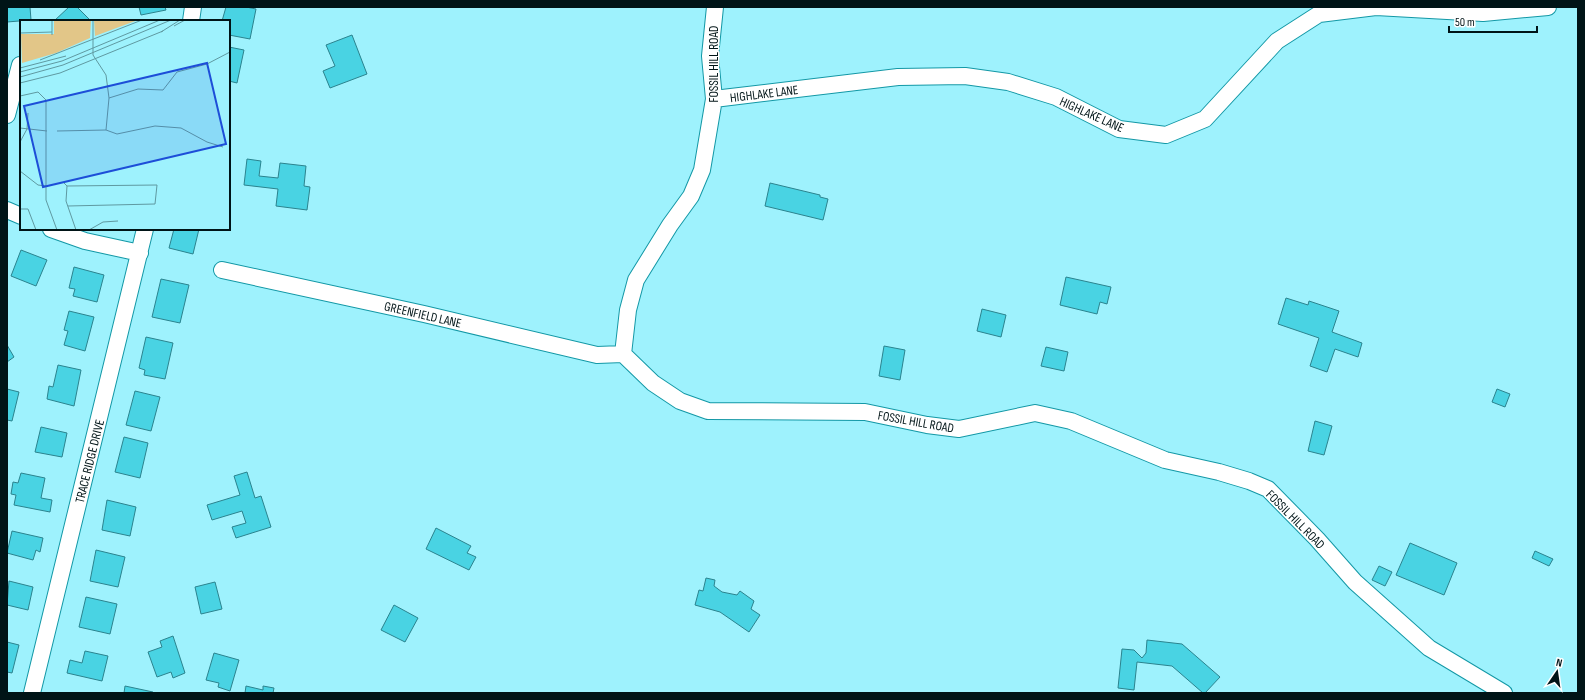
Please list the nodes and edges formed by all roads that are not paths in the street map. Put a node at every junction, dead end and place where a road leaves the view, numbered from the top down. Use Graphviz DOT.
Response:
graph roads {
  1 [pos="193,7"];
  2 [pos="715,7"];
  3 [pos="1548,7"];
  4 [pos="191,20"];
  5 [pos="20,65"];
  6 [pos="714,99"];
  7 [pos="7,115"];
  8 [pos="7,210"];
  9 [pos="20,216"];
  10 [pos="55,230"];
  11 [pos="145,230"];
  12 [pos="140,252"];
  13 [pos="222,270"];
  14 [pos="623,354"];
  15 [pos="32,693"];
  16 [pos="1504,693"];
  1 -- 4 [label="street"];
  2 -- 6 [label="street, FOSSIL HILL ROAD"];
  3 -- 6 [label="street, HIGHLAKE LANE"];
  5 -- 7 [label="street"];
  6 -- 14 [label="street, FOSSIL HILL ROAD"];
  8 -- 9 [label="street"];
  10 -- 12 [label="street"];
  11 -- 12 [label="street, TRACE RIDGE DRIVE"];
  12 -- 15 [label="street, TRACE RIDGE DRIVE"];
  13 -- 14 [label="street, GREENFIELD LANE"];
  14 -- 16 [label="street, FOSSIL HILL ROAD"];
}
